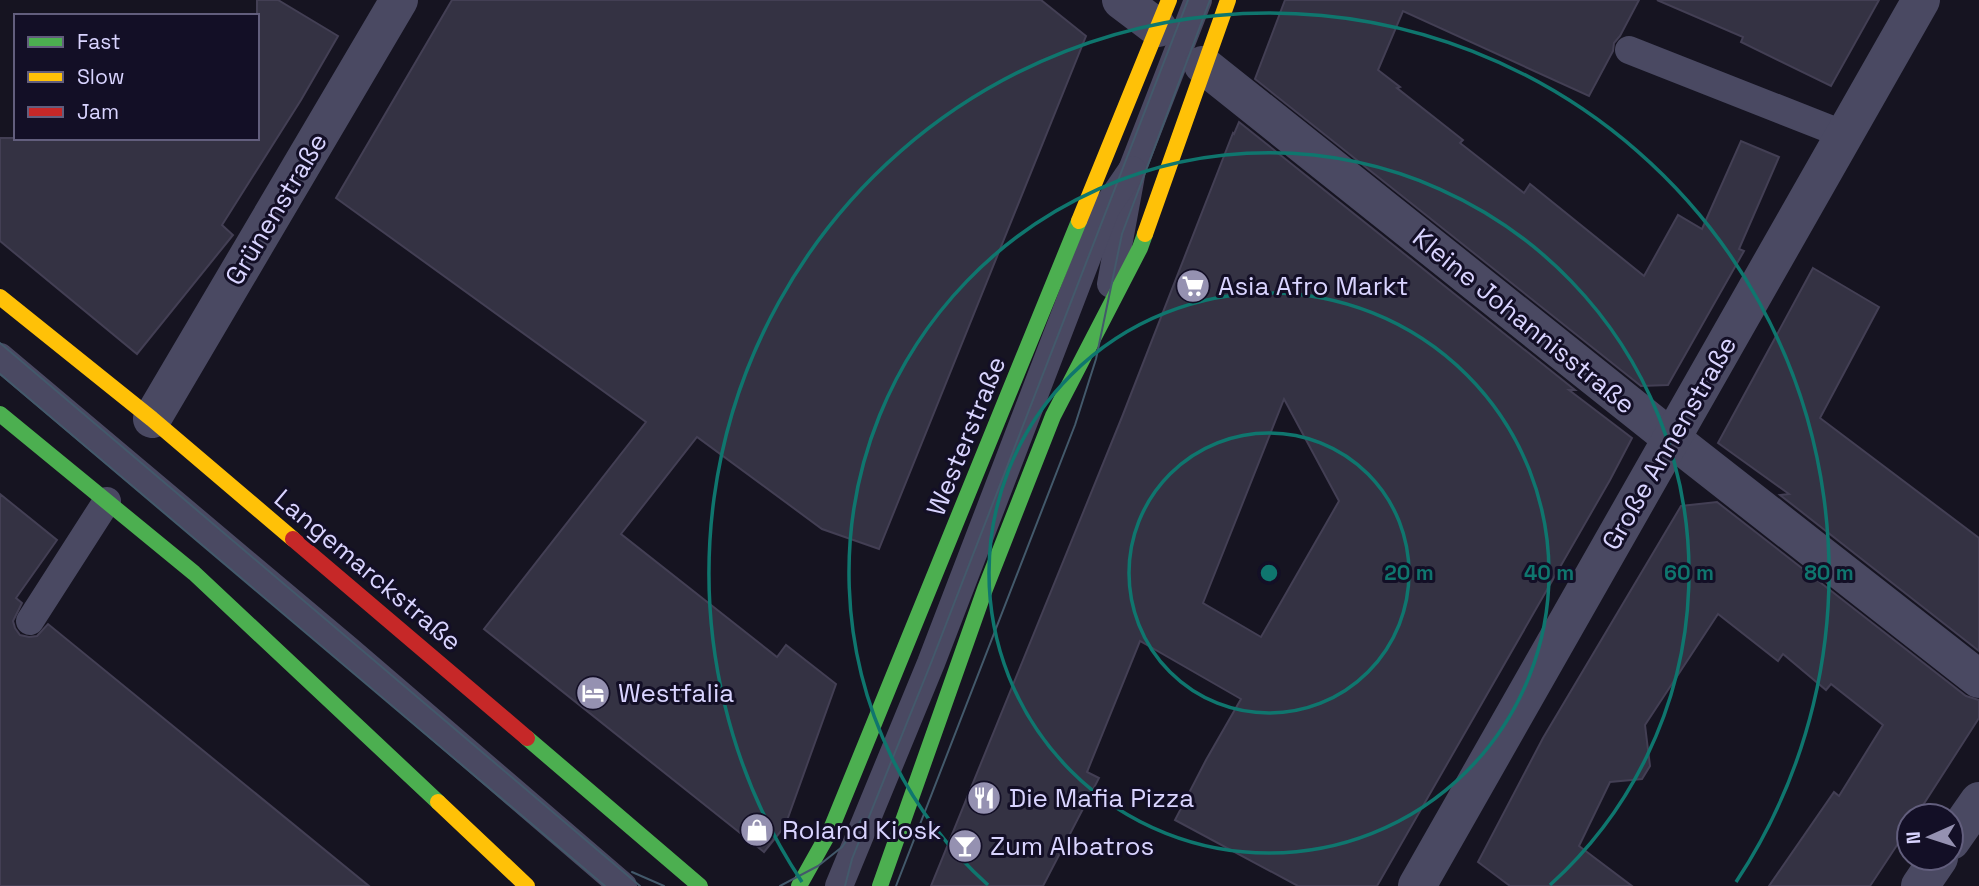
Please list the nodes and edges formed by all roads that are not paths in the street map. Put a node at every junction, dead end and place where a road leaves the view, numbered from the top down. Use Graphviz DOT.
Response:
graph roads {
  1 [pos="400,0"];
  2 [pos="1121,0"];
  3 [pos="1198,0"];
  4 [pos="1228,0"];
  5 [pos="1921,0"];
  6 [pos="1163,14"];
  7 [pos="1629,50"];
  8 [pos="1203,65"];
  9 [pos="1845,135"];
  10 [pos="1132,170"];
  11 [pos="0,297"];
  12 [pos="1104,316"];
  13 [pos="0,357"];
  14 [pos="0,414"];
  15 [pos="152,419"];
  16 [pos="1671,438"];
  17 [pos="107,501"];
  18 [pos="30,621"];
  19 [pos="1979,678"];
  20 [pos="1979,801"];
  21 [pos="1965,821"];
  22 [pos="1426,883"];
  23 [pos="527,886"];
  24 [pos="623,886"];
  25 [pos="700,886"];
  26 [pos="799,886"];
  27 [pos="839,886"];
  28 [pos="880,886"];
  1 -- 15 [label="street, Grünenstraße"];
  2 -- 6 [label="street"];
  3 -- 10 [label="lane"];
  4 -- 8 [label="main road"];
  5 -- 9 [label="street, Große Annenstraße"];
  6 -- 26 [label="main road, Westerstraße"];
  7 -- 9 [label="lane"];
  8 -- 12 [label="main road"];
  8 -- 16 [label="street, Kleine Johannisstraße"];
  9 -- 16 [label="street, Große Annenstraße"];
  10 -- 12 [label="lane"];
  10 -- 27 [label="lane"];
  11 -- 15 [label="main road, Langemarckstraße"];
  12 -- 28 [label="main road"];
  13 -- 24 [label="lane"];
  14 -- 17 [label="main road"];
  15 -- 25 [label="main road, Langemarckstraße"];
  16 -- 19 [label="street, Kleine Johannisstraße"];
  16 -- 22 [label="street, Große Annenstraße"];
  17 -- 18 [label="lane"];
  17 -- 23 [label="main road"];
  20 -- 21 [label="street"];
}
